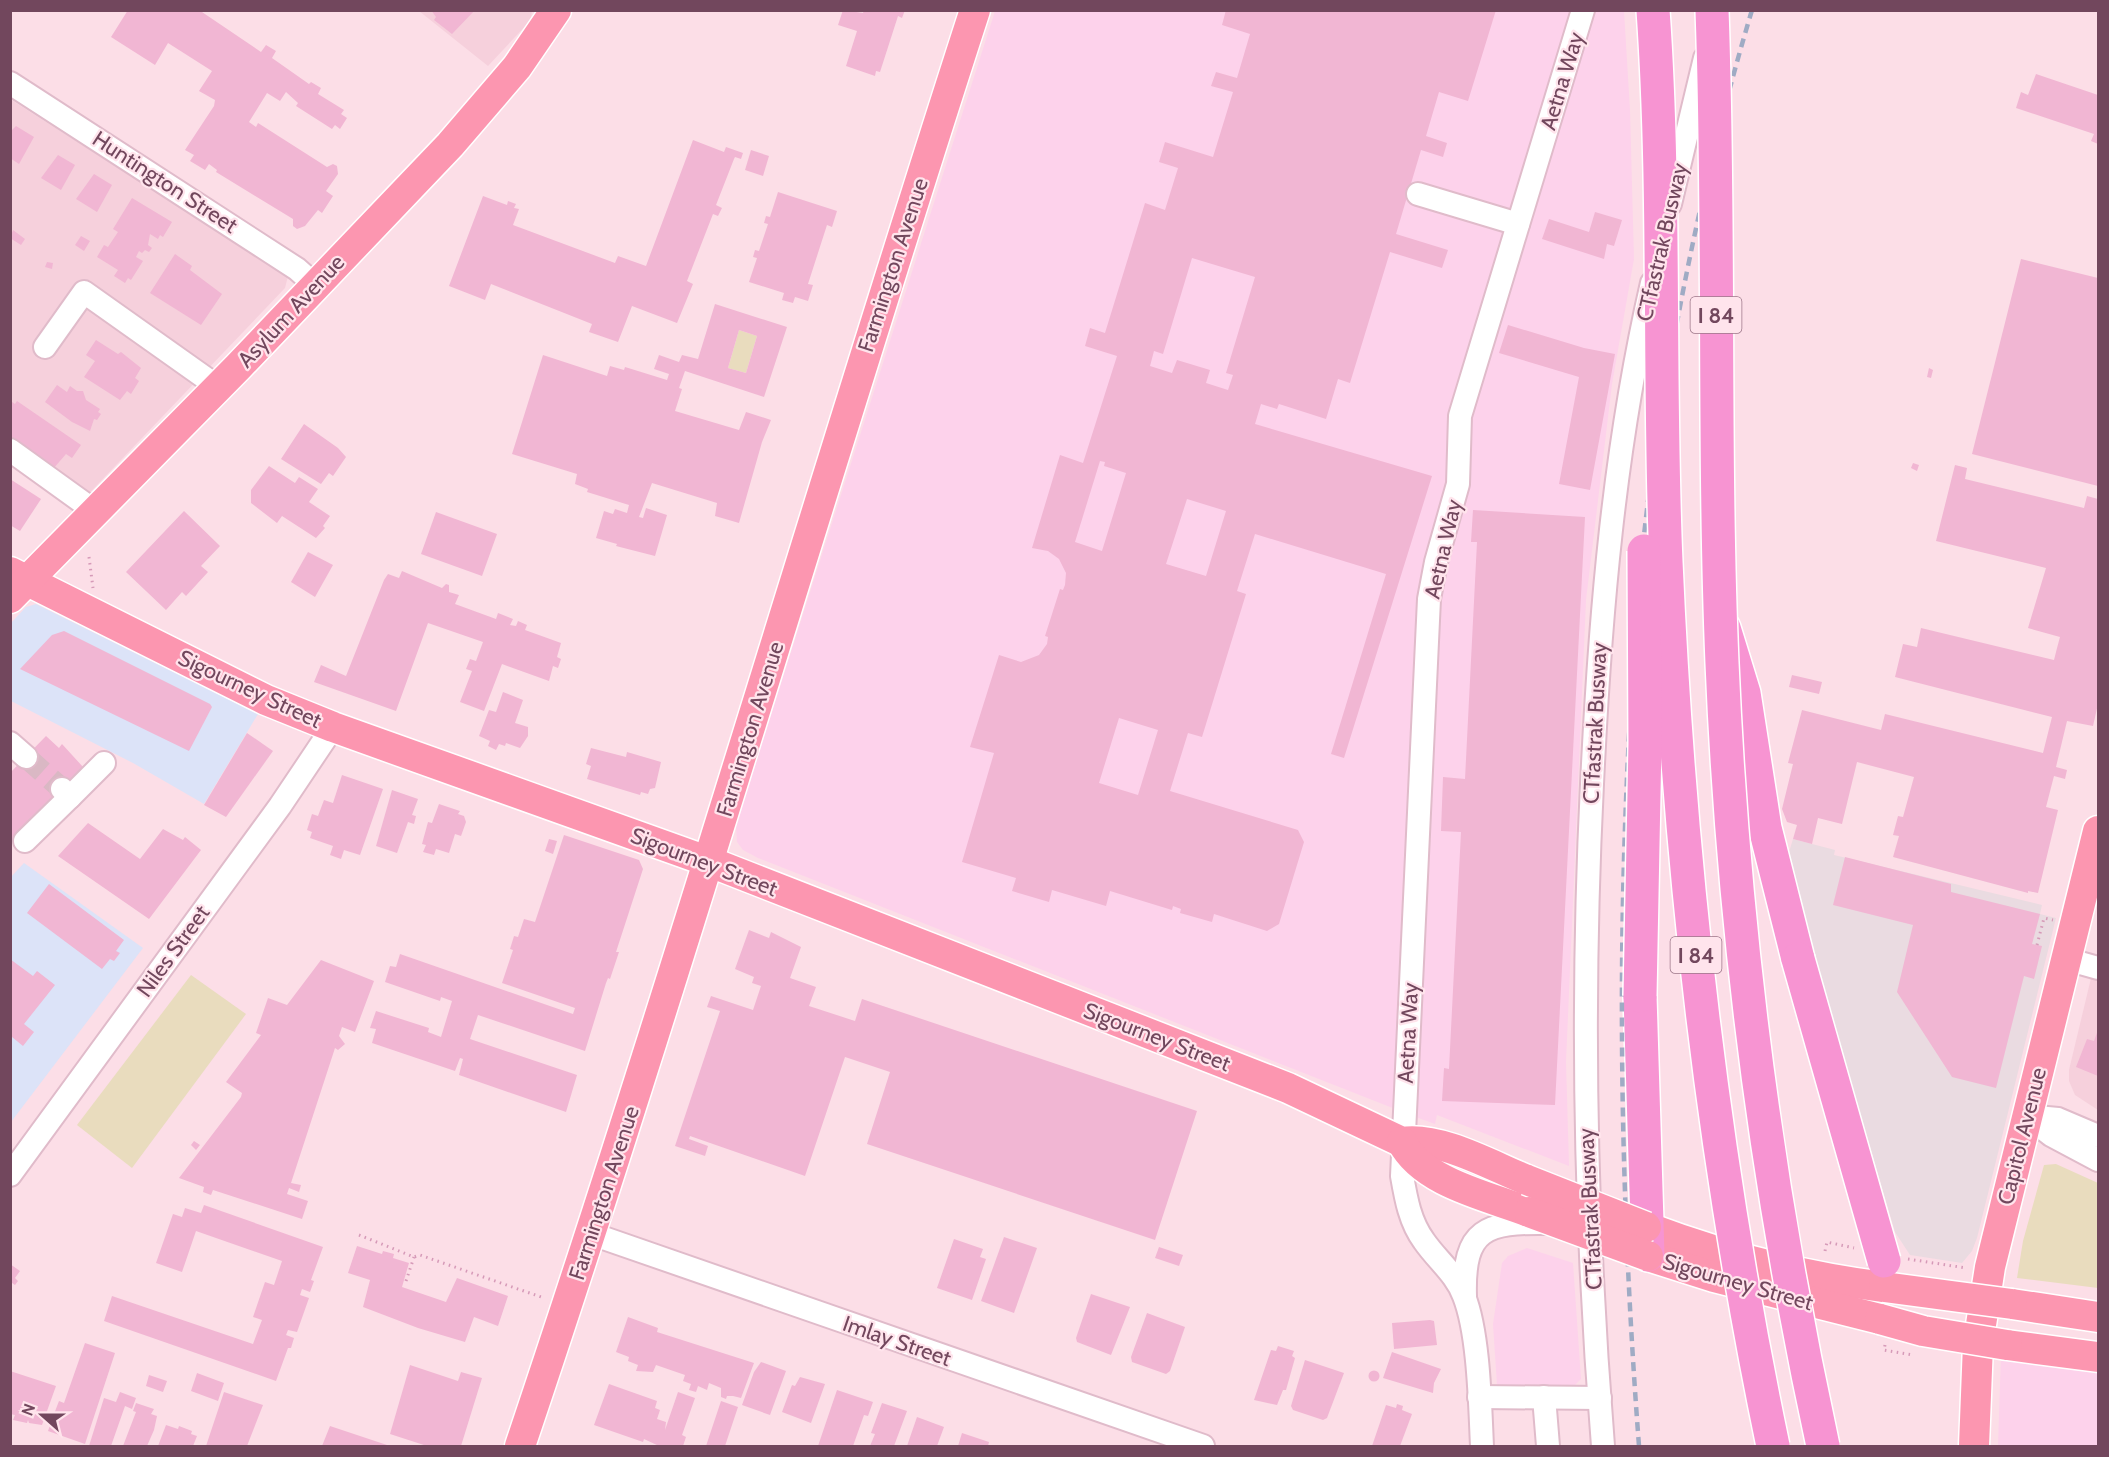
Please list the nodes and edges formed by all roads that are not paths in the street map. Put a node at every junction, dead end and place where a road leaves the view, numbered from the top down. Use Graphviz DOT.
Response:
graph roads {
  1 [pos="556,10"];
  2 [pos="975,10"];
  3 [pos="1583,10"];
  4 [pos="1653,10"];
  5 [pos="1714,10"];
  6 [pos="10,83"];
  7 [pos="1418,194"];
  8 [pos="1518,224"];
  9 [pos="315,285"];
  10 [pos="45,347"];
  11 [pos="218,387"];
  12 [pos="10,450"];
  13 [pos="1663,459"];
  14 [pos="96,512"];
  15 [pos="16,584"];
  16 [pos="1720,619"];
  17 [pos="333,727"];
  18 [pos="104,763"];
  19 [pos="2098,836"];
  20 [pos="25,842"];
  21 [pos="710,862"];
  22 [pos="2066,958"];
  23 [pos="2098,968"];
  24 [pos="2027,1116"];
  25 [pos="2098,1136"];
  26 [pos="1402,1142"];
  27 [pos="2098,1160"];
  28 [pos="10,1175"];
  29 [pos="1538,1220"];
  30 [pos="591,1234"];
  31 [pos="1647,1241"];
  32 [pos="1884,1287"];
  33 [pos="1465,1297"];
  34 [pos="2062,1311"];
  35 [pos="2098,1317"];
  36 [pos="1880,1319"];
  37 [pos="2057,1352"];
  38 [pos="2098,1357"];
  39 [pos="1479,1397"];
  40 [pos="1544,1397"];
  41 [pos="1600,1398"];
  42 [pos="520,1446"];
  43 [pos="1203,1446"];
  44 [pos="1482,1446"];
  45 [pos="1548,1446"];
  46 [pos="1603,1446"];
  47 [pos="1773,1446"];
  48 [pos="1823,1446"];
  49 [pos="1974,1446"];
  1 -- 9 [label="main road, Asylum Avenue"];
  2 -- 21 [label="main road, Farmington Avenue"];
  3 -- 8 [label="street, Aetna Way"];
  4 -- 13 [label="highway, I 84, bridge"];
  5 -- 16 [label="highway, I 84, bridge"];
  5 -- 41 [label="street, CTfastrak Busway"];
  6 -- 9 [label="street, Huntington Street"];
  7 -- 8 [label="street"];
  8 -- 26 [label="street, Aetna Way"];
  9 -- 11 [label="main road, Asylum Avenue"];
  10 -- 11 [label="street"];
  11 -- 14 [label="main road, Asylum Avenue"];
  12 -- 14 [label="street"];
  13 -- 31 [label="highway, bridge"];
  13 -- 47 [label="highway, I 84, bridge"];
  14 -- 15 [label="main road, Asylum Avenue"];
  15 -- 17 [label="main road, Sigourney Street"];
  16 -- 32 [label="highway, bridge"];
  16 -- 48 [label="highway, I 84, bridge"];
  17 -- 21 [label="main road, Sigourney Street"];
  17 -- 28 [label="street, Niles Street"];
  18 -- 20 [label="street"];
  19 -- 22 [label="main road, Capitol Avenue"];
  21 -- 26 [label="main road, Sigourney Street"];
  21 -- 30 [label="main road, Farmington Avenue"];
  22 -- 23 [label="street"];
  22 -- 24 [label="main road, Capitol Avenue"];
  24 -- 25 [label="street"];
  24 -- 27 [label="street"];
  24 -- 49 [label="main road, Capitol Avenue"];
  26 -- 29 [label="main road, Sigourney Street"];
  26 -- 31 [label="main road, Sigourney Street, bridge"];
  26 -- 33 [label="street, Aetna Way"];
  29 -- 31 [label="main road, Sigourney Street, bridge"];
  29 -- 33 [label="street"];
  30 -- 42 [label="main road, Farmington Avenue"];
  30 -- 43 [label="street, Imlay Street"];
  31 -- 32 [label="main road, Sigourney Street, bridge"];
  31 -- 36 [label="main road, Sigourney Street, bridge"];
  32 -- 34 [label="main road, Sigourney Street, bridge"];
  32 -- 36 [label="highway"];
  33 -- 39 [label="street"];
  34 -- 35 [label="main road, Sigourney Street"];
  34 -- 37 [label="main road"];
  36 -- 37 [label="main road, Sigourney Street, bridge"];
  37 -- 38 [label="main road, Sigourney Street"];
  39 -- 40 [label="street"];
  39 -- 44 [label="street"];
  40 -- 41 [label="street"];
  40 -- 45 [label="street"];
  41 -- 46 [label="street, CTfastrak Busway"];
}
